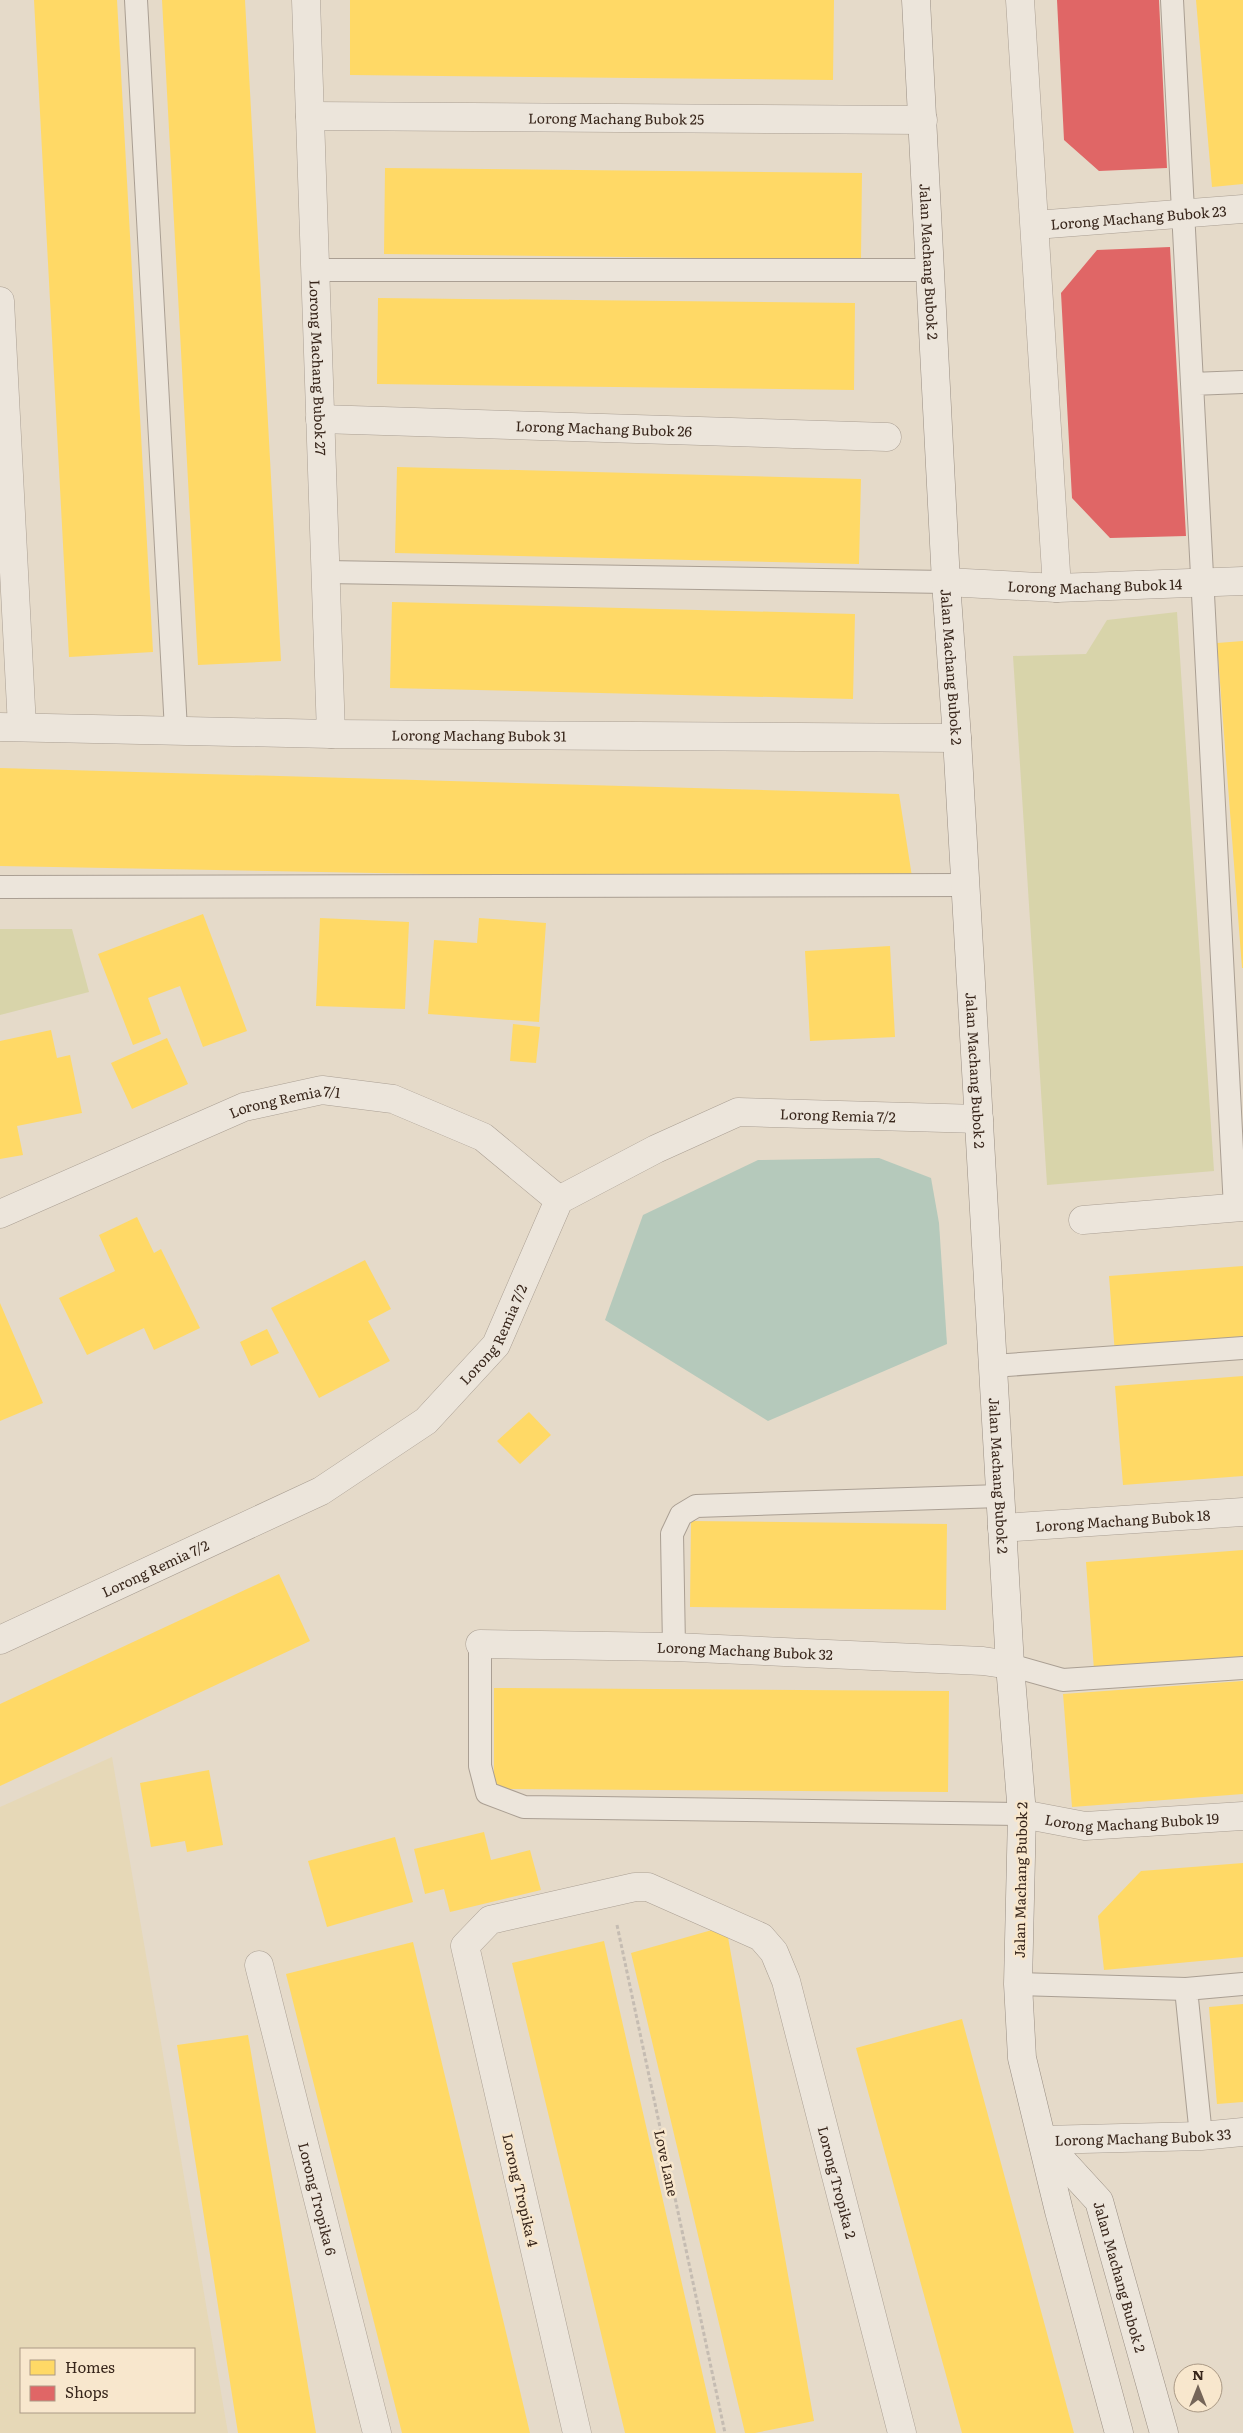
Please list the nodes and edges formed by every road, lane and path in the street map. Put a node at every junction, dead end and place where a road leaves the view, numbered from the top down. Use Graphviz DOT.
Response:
graph roads {
  1 [pos="136,0"];
  2 [pos="306,0"];
  3 [pos="916,0"];
  4 [pos="1020,0"];
  5 [pos="1172,0"];
  6 [pos="310,116"];
  7 [pos="923,120"];
  8 [pos="1243,209"];
  9 [pos="1183,213"];
  10 [pos="1035,224"];
  11 [pos="315,270"];
  12 [pos="931,270"];
  13 [pos="0,301"];
  14 [pos="1243,382"];
  15 [pos="1192,384"];
  16 [pos="320,419"];
  17 [pos="887,437"];
  18 [pos="326,572"];
  19 [pos="1243,581"];
  20 [pos="946,582"];
  21 [pos="1202,584"];
  22 [pos="1057,588"];
  23 [pos="11,727"];
  24 [pos="176,730"];
  25 [pos="330,734"];
  26 [pos="957,738"];
  27 [pos="966,886"];
  28 [pos="0,887"];
  29 [pos="980,1119"];
  30 [pos="559,1200"];
  31 [pos="1239,1208"];
  32 [pos="0,1214"];
  33 [pos="1083,1220"];
  34 [pos="1243,1348"];
  35 [pos="993,1366"];
  36 [pos="1000,1496"];
  37 [pos="1243,1512"];
  38 [pos="1002,1528"];
  39 [pos="0,1640"];
  40 [pos="480,1644"];
  41 [pos="674,1647"];
  42 [pos="1010,1666"];
  43 [pos="1243,1668"];
  44 [pos="1022,1814"];
  45 [pos="1243,1816"];
  46 [pos="610,1893"];
  47 [pos="260,1965"];
  48 [pos="1018,1984"];
  49 [pos="1243,1984"];
  50 [pos="1186,1989"];
  51 [pos="1243,2132"];
  52 [pos="1201,2136"];
  53 [pos="1043,2140"];
  54 [pos="377,2433"];
  55 [pos="577,2433"];
  56 [pos="725,2433"];
  57 [pos="902,2433"];
  58 [pos="1120,2433"];
  59 [pos="1164,2433"];
  1 -- 24 [label="lane"];
  2 -- 6 [label="street, Lorong Machang Bubok 27"];
  3 -- 7 [label="street, Jalan Machang Bubok 2"];
  4 -- 10 [label="street"];
  5 -- 9 [label="lane"];
  6 -- 7 [label="street, Lorong Machang Bubok 25"];
  6 -- 11 [label="street, Lorong Machang Bubok 27"];
  7 -- 12 [label="street, Jalan Machang Bubok 2"];
  8 -- 9 [label="street, Lorong Machang Bubok 23"];
  9 -- 10 [label="street, Lorong Machang Bubok 23"];
  9 -- 15 [label="lane"];
  10 -- 22 [label="street"];
  11 -- 12 [label="lane"];
  11 -- 16 [label="street, Lorong Machang Bubok 27"];
  12 -- 20 [label="street, Jalan Machang Bubok 2"];
  13 -- 23 [label="street"];
  14 -- 15 [label="lane"];
  15 -- 21 [label="lane"];
  16 -- 17 [label="street, Lorong Machang Bubok 26"];
  16 -- 18 [label="street, Lorong Machang Bubok 27"];
  18 -- 20 [label="lane"];
  18 -- 25 [label="street, Lorong Machang Bubok 27"];
  19 -- 21 [label="street, Lorong Machang Bubok 14"];
  20 -- 22 [label="street, Lorong Machang Bubok 14"];
  20 -- 26 [label="street, Jalan Machang Bubok 2"];
  21 -- 22 [label="street, Lorong Machang Bubok 14"];
  21 -- 31 [label="lane"];
  23 -- 24 [label="street, Lorong Machang Bubok 31"];
  24 -- 25 [label="street, Lorong Machang Bubok 31"];
  25 -- 26 [label="street, Lorong Machang Bubok 31"];
  26 -- 27 [label="street, Jalan Machang Bubok 2"];
  27 -- 28 [label="lane"];
  27 -- 29 [label="street, Jalan Machang Bubok 2"];
  29 -- 30 [label="street, Lorong Remia 7/2"];
  29 -- 35 [label="street, Jalan Machang Bubok 2"];
  30 -- 32 [label="street, Lorong Remia 7/1"];
  30 -- 39 [label="street, Lorong Remia 7/2"];
  31 -- 33 [label="street"];
  34 -- 35 [label="lane"];
  35 -- 36 [label="street, Jalan Machang Bubok 2"];
  36 -- 38 [label="street, Jalan Machang Bubok 2"];
  36 -- 41 [label="lane"];
  37 -- 38 [label="street, Lorong Machang Bubok 18"];
  38 -- 42 [label="street, Jalan Machang Bubok 2"];
  40 -- 41 [label="street, Lorong Machang Bubok 32"];
  40 -- 44 [label="lane"];
  41 -- 42 [label="street, Lorong Machang Bubok 32"];
  42 -- 43 [label="lane"];
  42 -- 44 [label="street, Jalan Machang Bubok 2"];
  44 -- 45 [label="street, Lorong Machang Bubok 19"];
  44 -- 48 [label="street, Jalan Machang Bubok 2"];
  46 -- 55 [label="street, Lorong Tropika 4"];
  46 -- 56 [label="path, Love Lane"];
  46 -- 57 [label="street, Lorong Tropika 2"];
  47 -- 54 [label="street, Lorong Tropika 6"];
  48 -- 50 [label="lane"];
  48 -- 53 [label="street, Jalan Machang Bubok 2"];
  49 -- 50 [label="lane"];
  50 -- 52 [label="lane"];
  51 -- 52 [label="street, Lorong Machang Bubok 33"];
  52 -- 53 [label="street, Lorong Machang Bubok 33"];
  53 -- 58 [label="street, Jalan Machang Bubok 2"];
  53 -- 59 [label="street, Jalan Machang Bubok 2"];
}
